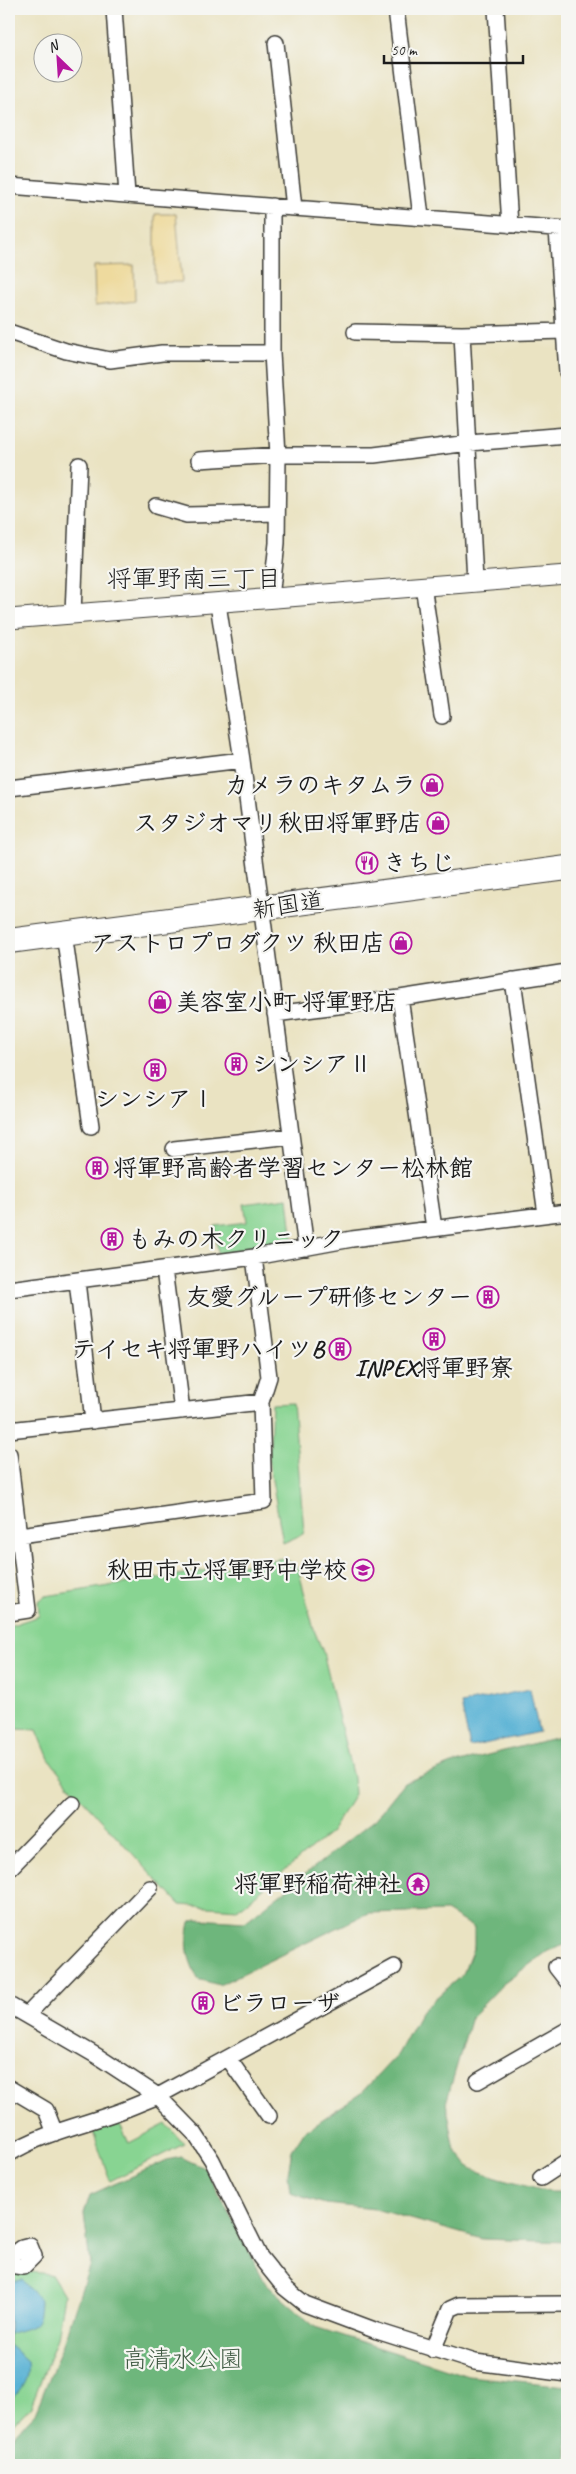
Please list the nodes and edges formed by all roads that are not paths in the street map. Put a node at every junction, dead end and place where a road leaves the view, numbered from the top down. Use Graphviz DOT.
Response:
graph roads {
  1 [pos="114,9"];
  2 [pos="396,9"];
  3 [pos="496,9"];
  4 [pos="276,44"];
  5 [pos="9,186"];
  6 [pos="127,195"];
  7 [pos="272,206"];
  8 [pos="294,208"];
  9 [pos="421,217"];
  10 [pos="510,225"];
  11 [pos="562,229"];
  12 [pos="564,331"];
  13 [pos="9,332"];
  14 [pos="355,332"];
  15 [pos="462,334"];
  16 [pos="272,353"];
  17 [pos="567,372"];
  18 [pos="567,435"];
  19 [pos="469,443"];
  20 [pos="278,455"];
  21 [pos="199,460"];
  22 [pos="78,465"];
  23 [pos="156,506"];
  24 [pos="277,513"];
  25 [pos="567,575"];
  26 [pos="475,581"];
  27 [pos="423,586"];
  28 [pos="270,598"];
  29 [pos="218,604"];
  30 [pos="72,614"];
  31 [pos="9,619"];
  32 [pos="442,716"];
  33 [pos="242,760"];
  34 [pos="9,788"];
  35 [pos="567,868"];
  36 [pos="262,908"];
  37 [pos="64,933"];
  38 [pos="9,940"];
  39 [pos="567,972"];
  40 [pos="513,980"];
  41 [pos="400,998"];
  42 [pos="275,1014"];
  43 [pos="91,1126"];
  44 [pos="291,1136"];
  45 [pos="174,1149"];
  46 [pos="567,1212"];
  47 [pos="546,1214"];
  48 [pos="434,1228"];
  49 [pos="306,1248"];
  50 [pos="254,1257"];
  51 [pos="164,1270"];
  52 [pos="77,1282"];
  53 [pos="9,1289"];
  54 [pos="261,1402"];
  55 [pos="182,1411"];
  56 [pos="93,1420"];
  57 [pos="9,1430"];
  58 [pos="9,1454"];
  59 [pos="20,1535"];
  60 [pos="9,1613"];
  61 [pos="72,1804"];
  62 [pos="9,1870"];
  63 [pos="150,1888"];
  64 [pos="394,1967"];
  65 [pos="556,1967"];
  66 [pos="567,1981"];
  67 [pos="9,2005"];
  68 [pos="27,2015"];
  69 [pos="567,2030"];
  70 [pos="228,2058"];
  71 [pos="478,2081"];
  72 [pos="9,2088"];
  73 [pos="158,2096"];
  74 [pos="269,2116"];
  75 [pos="55,2133"];
  76 [pos="9,2154"];
  77 [pos="567,2161"];
  78 [pos="541,2178"];
  79 [pos="9,2258"];
  80 [pos="9,2265"];
  81 [pos="567,2304"];
  82 [pos="433,2350"];
  83 [pos="567,2374"];
  1 -- 6 [label="street"];
  2 -- 9 [label="street"];
  3 -- 10 [label="street"];
  4 -- 8 [label="street"];
  5 -- 6 [label="street"];
  6 -- 7 [label="street"];
  7 -- 8 [label="street"];
  7 -- 16 [label="street"];
  8 -- 9 [label="street"];
  9 -- 10 [label="street"];
  10 -- 11 [label="street"];
  11 -- 12 [label="street"];
  12 -- 15 [label="street"];
  12 -- 17 [label="street"];
  13 -- 16 [label="street"];
  14 -- 15 [label="street"];
  15 -- 19 [label="street"];
  16 -- 20 [label="street"];
  18 -- 19 [label="street"];
  19 -- 20 [label="street"];
  19 -- 26 [label="street"];
  20 -- 21 [label="street"];
  20 -- 24 [label="street"];
  22 -- 30 [label="street"];
  23 -- 24 [label="street"];
  24 -- 28 [label="street"];
  25 -- 26 [label="street"];
  26 -- 27 [label="street"];
  27 -- 28 [label="street"];
  27 -- 32 [label="street"];
  28 -- 29 [label="street"];
  29 -- 30 [label="street"];
  29 -- 33 [label="street"];
  30 -- 31 [label="street"];
  33 -- 34 [label="street"];
  33 -- 36 [label="street"];
  35 -- 36 [label="main road, 新国道"];
  36 -- 37 [label="main road, 新国道"];
  36 -- 42 [label="street"];
  37 -- 38 [label="main road, 新国道"];
  37 -- 43 [label="street"];
  39 -- 40 [label="street"];
  40 -- 41 [label="street"];
  40 -- 47 [label="street"];
  41 -- 42 [label="street"];
  41 -- 48 [label="street"];
  42 -- 44 [label="street"];
  44 -- 45 [label="street"];
  44 -- 49 [label="street"];
  46 -- 47 [label="street"];
  47 -- 48 [label="street"];
  48 -- 49 [label="street"];
  49 -- 50 [label="street"];
  50 -- 51 [label="street"];
  50 -- 54 [label="street"];
  51 -- 52 [label="street"];
  51 -- 55 [label="street"];
  52 -- 53 [label="street"];
  52 -- 56 [label="street"];
  54 -- 55 [label="street"];
  54 -- 59 [label="street"];
  55 -- 56 [label="street"];
  56 -- 57 [label="street"];
  58 -- 59 [label="street"];
  59 -- 60 [label="street"];
  61 -- 62 [label="street"];
  63 -- 68 [label="street"];
  64 -- 70 [label="street"];
  65 -- 66 [label="street"];
  67 -- 68 [label="street"];
  68 -- 73 [label="street"];
  69 -- 71 [label="street"];
  70 -- 73 [label="street"];
  70 -- 74 [label="street"];
  72 -- 75 [label="street"];
  73 -- 75 [label="street"];
  73 -- 82 [label="street"];
  75 -- 76 [label="street"];
  77 -- 78 [label="street"];
  79 -- 80 [label="street"];
  81 -- 82 [label="street"];
  82 -- 83 [label="street"];
}
